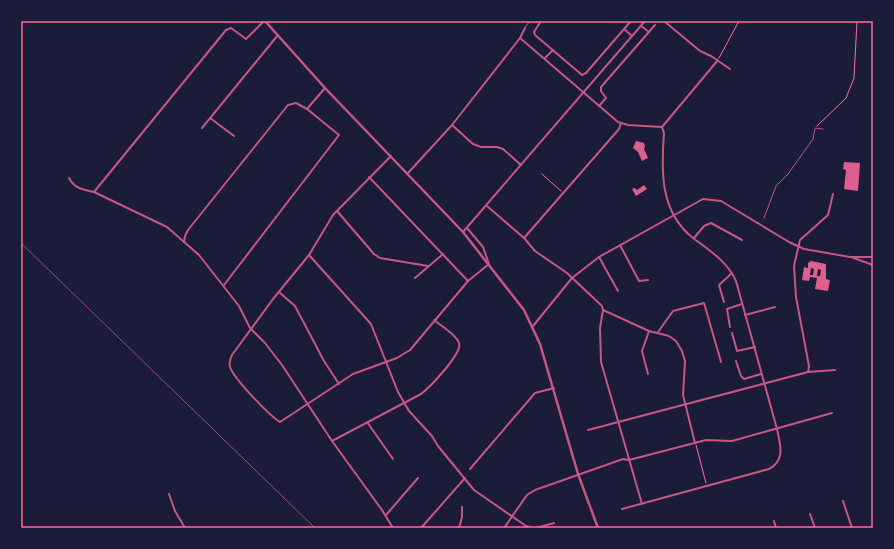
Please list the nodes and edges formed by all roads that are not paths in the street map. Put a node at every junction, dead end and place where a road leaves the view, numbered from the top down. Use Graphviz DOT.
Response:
graph roads {
  1 [pos="265,21"];
  2 [pos="530,21"];
  3 [pos="541,21"];
  4 [pos="631,21"];
  5 [pos="645,21"];
  6 [pos="664,21"];
  7 [pos="655,25"];
  8 [pos="641,26"];
  9 [pos="525,28"];
  10 [pos="624,29"];
  11 [pos="649,32"];
  12 [pos="278,35"];
  13 [pos="632,36"];
  14 [pos="520,38"];
  15 [pos="553,50"];
  16 [pos="544,58"];
  17 [pos="718,60"];
  18 [pos="730,69"];
  19 [pos="324,88"];
  20 [pos="584,92"];
  21 [pos="599,106"];
  22 [pos="307,109"];
  23 [pos="210,118"];
  24 [pos="621,123"];
  25 [pos="452,125"];
  26 [pos="202,128"];
  27 [pos="662,128"];
  28 [pos="823,129"];
  29 [pos="234,136"];
  30 [pos="391,156"];
  31 [pos="521,165"];
  32 [pos="408,173"];
  33 [pos="370,177"];
  34 [pos="69,178"];
  35 [pos="94,192"];
  36 [pos="833,194"];
  37 [pos="487,206"];
  38 [pos="336,211"];
  39 [pos="674,215"];
  40 [pos="764,218"];
  41 [pos="467,228"];
  42 [pos="463,232"];
  43 [pos="524,238"];
  44 [pos="694,238"];
  45 [pos="742,240"];
  46 [pos="184,242"];
  47 [pos="620,245"];
  48 [pos="798,246"];
  49 [pos="442,254"];
  50 [pos="309,256"];
  51 [pos="872,256"];
  52 [pos="599,257"];
  53 [pos="850,257"];
  54 [pos="489,264"];
  55 [pos="428,266"];
  56 [pos="873,266"];
  57 [pos="732,273"];
  58 [pos="415,278"];
  59 [pos="572,278"];
  60 [pos="648,280"];
  61 [pos="468,281"];
  62 [pos="224,285"];
  63 [pos="618,291"];
  64 [pos="279,292"];
  65 [pos="724,302"];
  66 [pos="742,304"];
  67 [pos="775,307"];
  68 [pos="603,310"];
  69 [pos="745,315"];
  70 [pos="434,320"];
  71 [pos="533,326"];
  72 [pos="730,327"];
  73 [pos="250,328"];
  74 [pos="649,331"];
  75 [pos="658,332"];
  76 [pos="732,333"];
  77 [pos="754,347"];
  78 [pos="386,361"];
  79 [pos="736,361"];
  80 [pos="720,362"];
  81 [pos="835,370"];
  82 [pos="808,372"];
  83 [pos="648,374"];
  84 [pos="761,374"];
  85 [pos="339,384"];
  86 [pos="764,384"];
  87 [pos="554,388"];
  88 [pos="403,402"];
  89 [pos="309,404"];
  90 [pos="685,405"];
  91 [pos="832,413"];
  92 [pos="367,422"];
  93 [pos="619,422"];
  94 [pos="777,429"];
  95 [pos="588,430"];
  96 [pos="332,442"];
  97 [pos="695,443"];
  98 [pos="393,459"];
  99 [pos="629,460"];
  100 [pos="470,469"];
  101 [pos="578,474"];
  102 [pos="418,478"];
  103 [pos="465,478"];
  104 [pos="169,494"];
  105 [pos="843,501"];
  106 [pos="642,504"];
  107 [pos="462,507"];
  108 [pos="622,509"];
  109 [pos="810,514"];
  110 [pos="386,515"];
  111 [pos="512,516"];
  112 [pos="774,521"];
  113 [pos="554,523"];
  114 [pos="185,528"];
  115 [pos="393,528"];
  116 [pos="421,528"];
  117 [pos="459,528"];
  118 [pos="504,528"];
  119 [pos="535,528"];
  120 [pos="598,528"];
  121 [pos="776,528"];
  122 [pos="815,528"];
  123 [pos="852,528"];
  1 -- 12 [label="street"];
  1 -- 35 [label="street"];
  2 -- 9 [label="lane"];
  3 -- 15 [label="street"];
  4 -- 10 [label="street"];
  5 -- 8 [label="street"];
  6 -- 17 [label="street"];
  7 -- 11 [label="street"];
  8 -- 11 [label="street"];
  8 -- 13 [label="street"];
  9 -- 14 [label="street"];
  10 -- 13 [label="street"];
  10 -- 15 [label="street"];
  11 -- 21 [label="street"];
  12 -- 19 [label="street"];
  12 -- 23 [label="street"];
  13 -- 20 [label="street"];
  14 -- 16 [label="street"];
  14 -- 25 [label="street"];
  15 -- 16 [label="street"];
  16 -- 20 [label="street"];
  17 -- 18 [label="street"];
  17 -- 27 [label="street"];
  19 -- 22 [label="street"];
  19 -- 30 [label="street"];
  20 -- 21 [label="street"];
  20 -- 31 [label="street"];
  21 -- 24 [label="street"];
  22 -- 46 [label="street"];
  22 -- 62 [label="street"];
  23 -- 26 [label="street"];
  23 -- 29 [label="street"];
  24 -- 27 [label="street"];
  24 -- 43 [label="street"];
  25 -- 31 [label="street"];
  25 -- 32 [label="street"];
  27 -- 39 [label="street"];
  28 -- 40 [label="lane"];
  30 -- 32 [label="street"];
  30 -- 33 [label="street"];
  31 -- 37 [label="street"];
  32 -- 42 [label="street"];
  33 -- 38 [label="street"];
  33 -- 49 [label="street"];
  34 -- 35 [label="street"];
  35 -- 46 [label="street"];
  36 -- 48 [label="street"];
  37 -- 41 [label="street"];
  37 -- 43 [label="street"];
  38 -- 50 [label="street"];
  38 -- 55 [label="street"];
  39 -- 44 [label="street"];
  39 -- 47 [label="street"];
  39 -- 48 [label="street"];
  41 -- 42 [label="street"];
  41 -- 54 [label="street"];
  42 -- 54 [label="street"];
  43 -- 59 [label="street"];
  44 -- 45 [label="street"];
  44 -- 57 [label="street"];
  46 -- 62 [label="street"];
  47 -- 52 [label="street"];
  47 -- 60 [label="street"];
  48 -- 53 [label="street"];
  48 -- 82 [label="street"];
  49 -- 55 [label="street"];
  49 -- 61 [label="street"];
  50 -- 64 [label="street"];
  50 -- 78 [label="street"];
  51 -- 53 [label="street"];
  52 -- 59 [label="street"];
  52 -- 63 [label="street"];
  53 -- 56 [label="street"];
  54 -- 61 [label="street"];
  54 -- 71 [label="street"];
  55 -- 58 [label="street"];
  57 -- 65 [label="street"];
  57 -- 66 [label="street"];
  59 -- 68 [label="street"];
  59 -- 71 [label="street"];
  61 -- 70 [label="street"];
  62 -- 73 [label="street"];
  64 -- 73 [label="street"];
  64 -- 85 [label="street"];
  66 -- 69 [label="street"];
  66 -- 72 [label="street"];
  67 -- 69 [label="street"];
  68 -- 74 [label="street"];
  68 -- 93 [label="street"];
  69 -- 77 [label="street"];
  70 -- 78 [label="street"];
  70 -- 88 [label="street"];
  71 -- 87 [label="street"];
  73 -- 89 [label="street"];
  73 -- 89 [label="street"];
  74 -- 75 [label="street"];
  74 -- 83 [label="street"];
  75 -- 80 [label="street"];
  75 -- 90 [label="street"];
  76 -- 77 [label="street"];
  77 -- 84 [label="street"];
  78 -- 85 [label="street"];
  78 -- 88 [label="street"];
  79 -- 84 [label="street"];
  81 -- 82 [label="street"];
  82 -- 86 [label="street"];
  84 -- 86 [label="street"];
  85 -- 89 [label="street"];
  86 -- 90 [label="street"];
  86 -- 94 [label="street"];
  87 -- 100 [label="street"];
  87 -- 101 [label="street"];
  88 -- 92 [label="street"];
  88 -- 103 [label="street"];
  89 -- 96 [label="street"];
  90 -- 93 [label="street"];
  90 -- 97 [label="street"];
  91 -- 94 [label="street"];
  92 -- 96 [label="street"];
  92 -- 98 [label="street"];
  93 -- 95 [label="street"];
  93 -- 99 [label="street"];
  94 -- 97 [label="street"];
  94 -- 106 [label="street"];
  96 -- 110 [label="street"];
  97 -- 99 [label="street"];
  99 -- 101 [label="street"];
  99 -- 106 [label="street"];
  101 -- 111 [label="street"];
  101 -- 120 [label="street"];
  102 -- 110 [label="street"];
  103 -- 111 [label="street"];
  103 -- 116 [label="street"];
  104 -- 114 [label="street"];
  105 -- 123 [label="street"];
  106 -- 108 [label="street"];
  107 -- 117 [label="street"];
  109 -- 122 [label="street"];
  110 -- 115 [label="street"];
  111 -- 118 [label="street"];
  111 -- 119 [label="street"];
  112 -- 121 [label="street"];
  113 -- 119 [label="street"];
}
